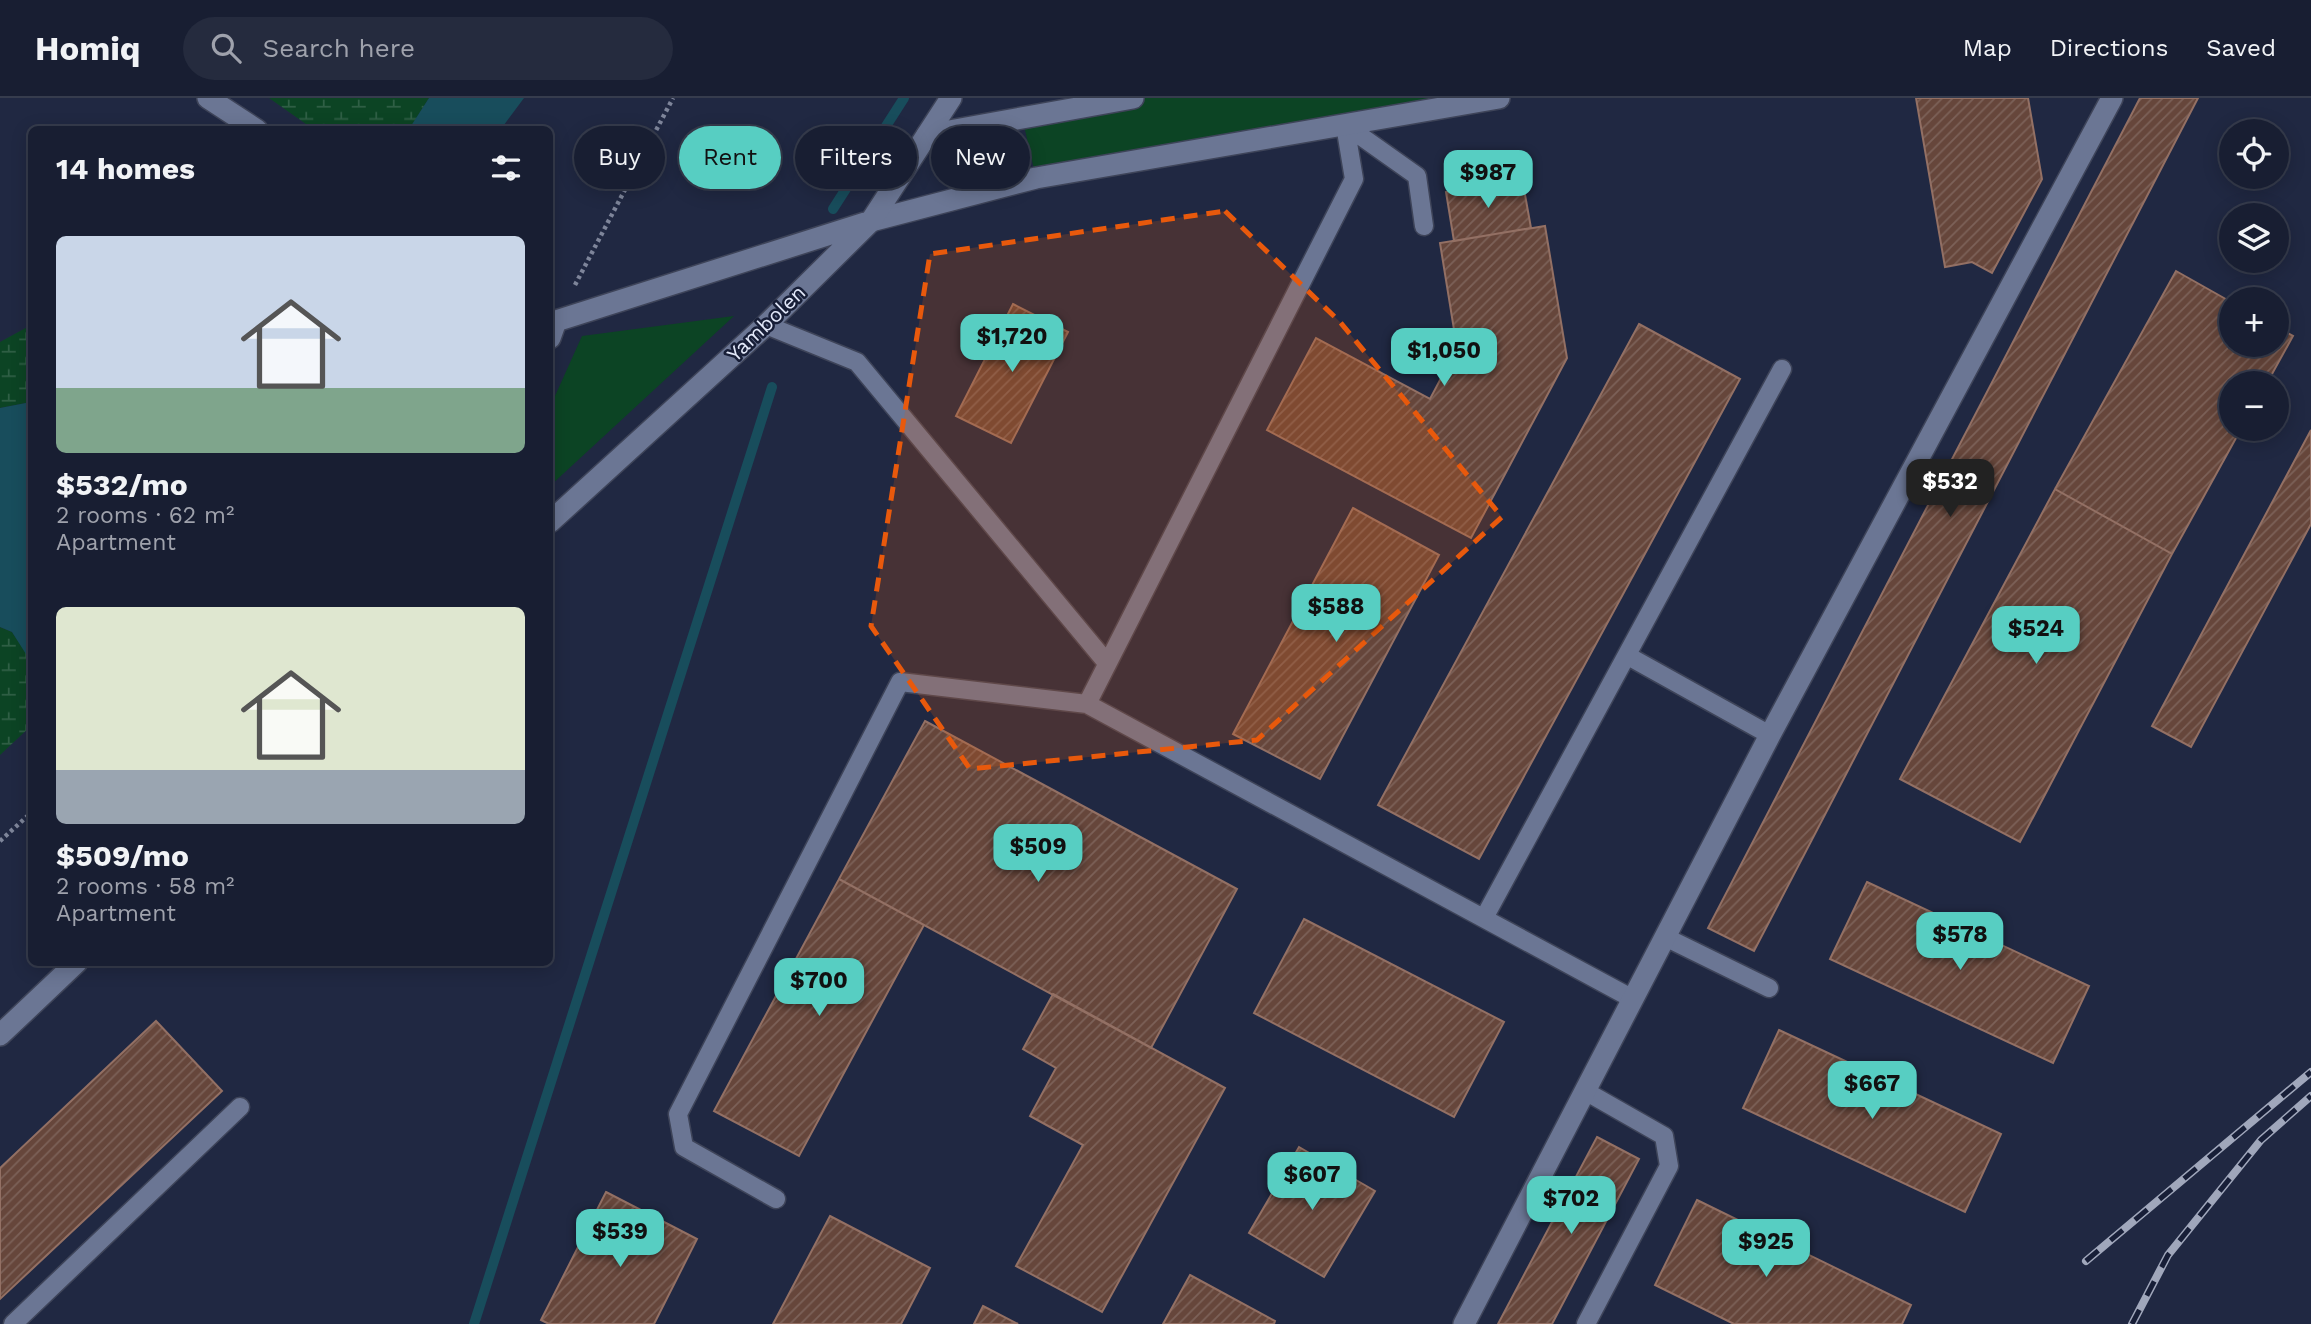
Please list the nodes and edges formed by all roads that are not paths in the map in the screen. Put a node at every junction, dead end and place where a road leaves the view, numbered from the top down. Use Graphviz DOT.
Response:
graph roads {
  1 [pos="208,98"];
  2 [pos="951,98"];
  3 [pos="1132,98"];
  4 [pos="1499,98"];
  5 [pos="2112,98"];
  6 [pos="1345,125"];
  7 [pos="251,126"];
  8 [pos="927,135"];
  9 [pos="871,221"];
  10 [pos="1424,226"];
  11 [pos="553,325"];
  12 [pos="766,325"];
  13 [pos="1782,369"];
  14 [pos="553,519"];
  15 [pos="1628,656"];
  16 [pos="1107,663"];
  17 [pos="1087,704"];
  18 [pos="1770,735"];
  19 [pos="1484,918"];
  20 [pos="1665,937"];
  21 [pos="73,966"];
  22 [pos="1769,988"];
  23 [pos="1633,999"];
  24 [pos="0,1035"];
  25 [pos="1585,1091"];
  26 [pos="240,1107"];
  27 [pos="776,1199"];
  28 [pos="13,1324"];
  29 [pos="1464,1324"];
  30 [pos="1586,1324"];
  1 -- 7 [label="street"];
  2 -- 8 [label="street, Yambolen"];
  3 -- 8 [label="street"];
  4 -- 6 [label="street"];
  5 -- 18 [label="street"];
  6 -- 9 [label="street"];
  6 -- 10 [label="lane"];
  6 -- 16 [label="lane"];
  8 -- 9 [label="street, Yambolen"];
  9 -- 11 [label="street"];
  9 -- 12 [label="street, Yambolen"];
  12 -- 14 [label="street, Yambolen"];
  12 -- 16 [label="lane"];
  13 -- 15 [label="lane"];
  15 -- 18 [label="lane"];
  15 -- 19 [label="lane"];
  16 -- 17 [label="lane"];
  17 -- 19 [label="lane"];
  17 -- 27 [label="lane"];
  18 -- 20 [label="street"];
  19 -- 23 [label="lane"];
  20 -- 22 [label="lane"];
  20 -- 23 [label="street"];
  21 -- 24 [label="street"];
  23 -- 25 [label="street"];
  25 -- 29 [label="street"];
  25 -- 30 [label="lane"];
  26 -- 28 [label="lane"];
}
